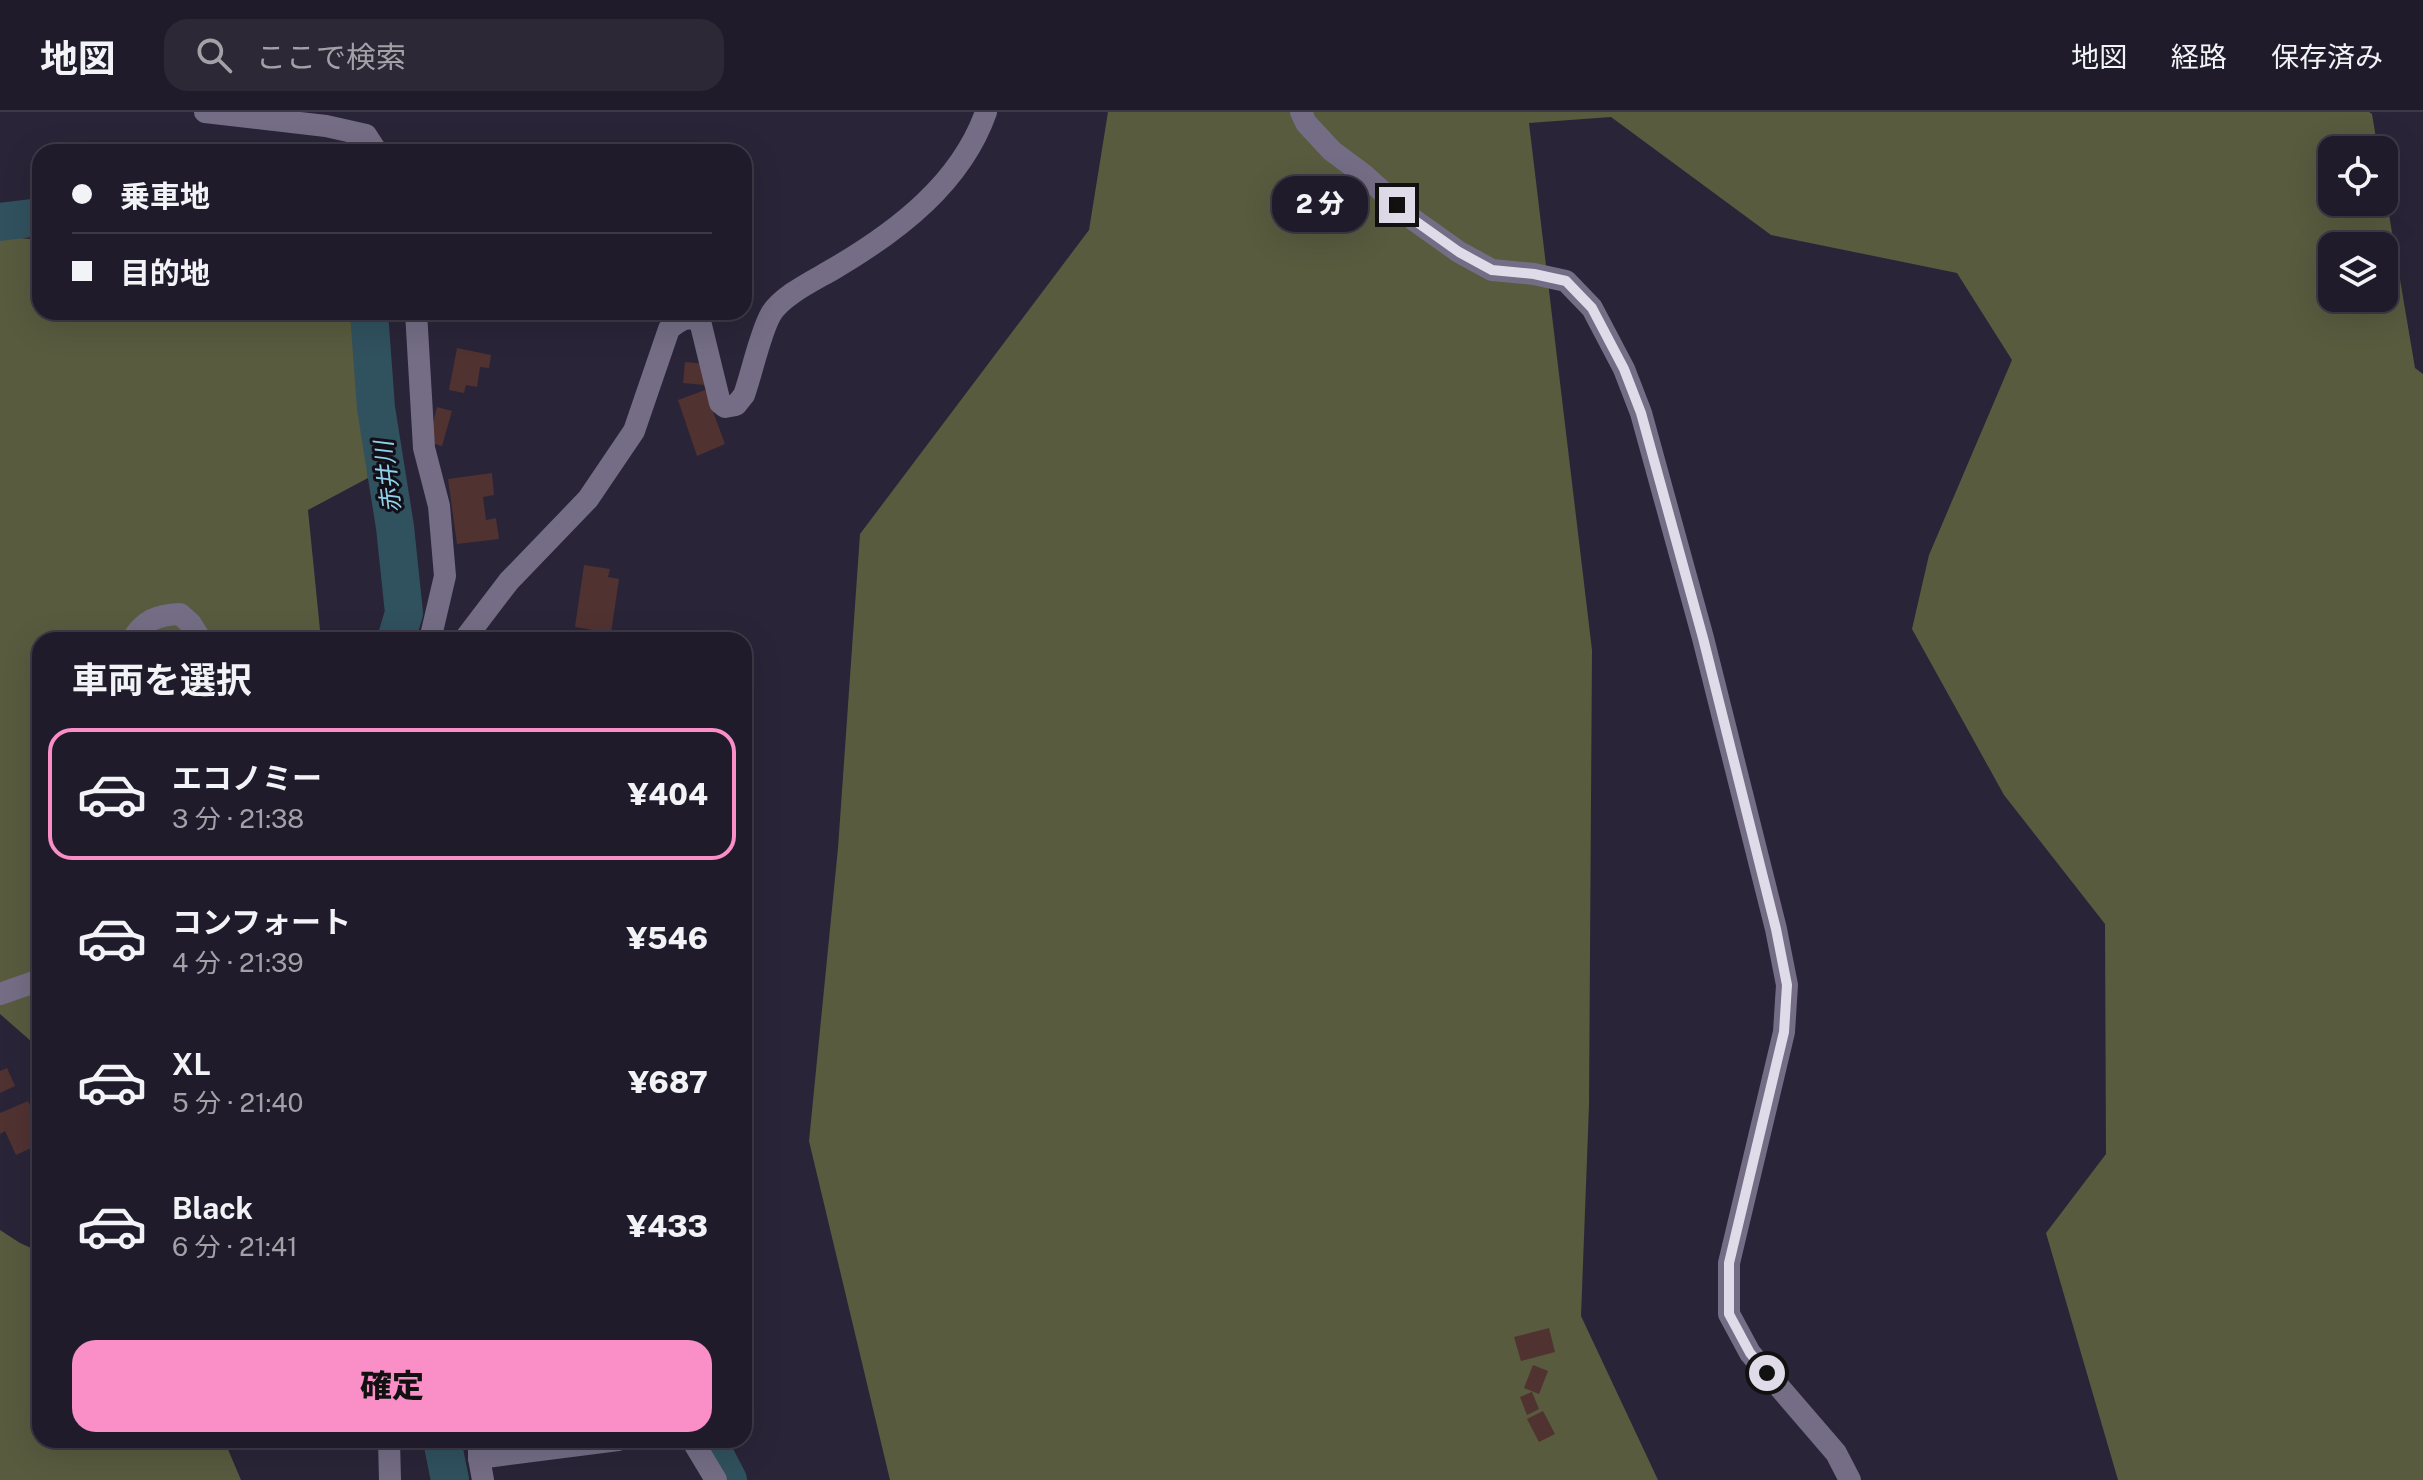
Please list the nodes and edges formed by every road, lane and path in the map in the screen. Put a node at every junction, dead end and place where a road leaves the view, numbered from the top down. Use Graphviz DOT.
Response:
graph roads {
  1 [pos="205,112"];
  2 [pos="986,112"];
  3 [pos="1301,112"];
  4 [pos="372,144"];
  5 [pos="416,320"];
  6 [pos="680,320"];
  7 [pos="698,320"];
  8 [pos="137,632"];
  9 [pos="196,632"];
  10 [pos="432,632"];
  11 [pos="470,632"];
  12 [pos="32,983"];
  13 [pos="0,994"];
  14 [pos="389,1448"];
  15 [pos="560,1448"];
  16 [pos="697,1448"];
  17 [pos="480,1459"];
  18 [pos="390,1480"];
  19 [pos="716,1480"];
  20 [pos="1850,1480"];
  1 -- 4 [label="street"];
  2 -- 7 [label="street"];
  3 -- 20 [label="street"];
  5 -- 10 [label="street"];
  6 -- 11 [label="street"];
  8 -- 9 [label="street"];
  12 -- 13 [label="street"];
  14 -- 18 [label="street"];
  15 -- 17 [label="street"];
  16 -- 19 [label="street"];
}
